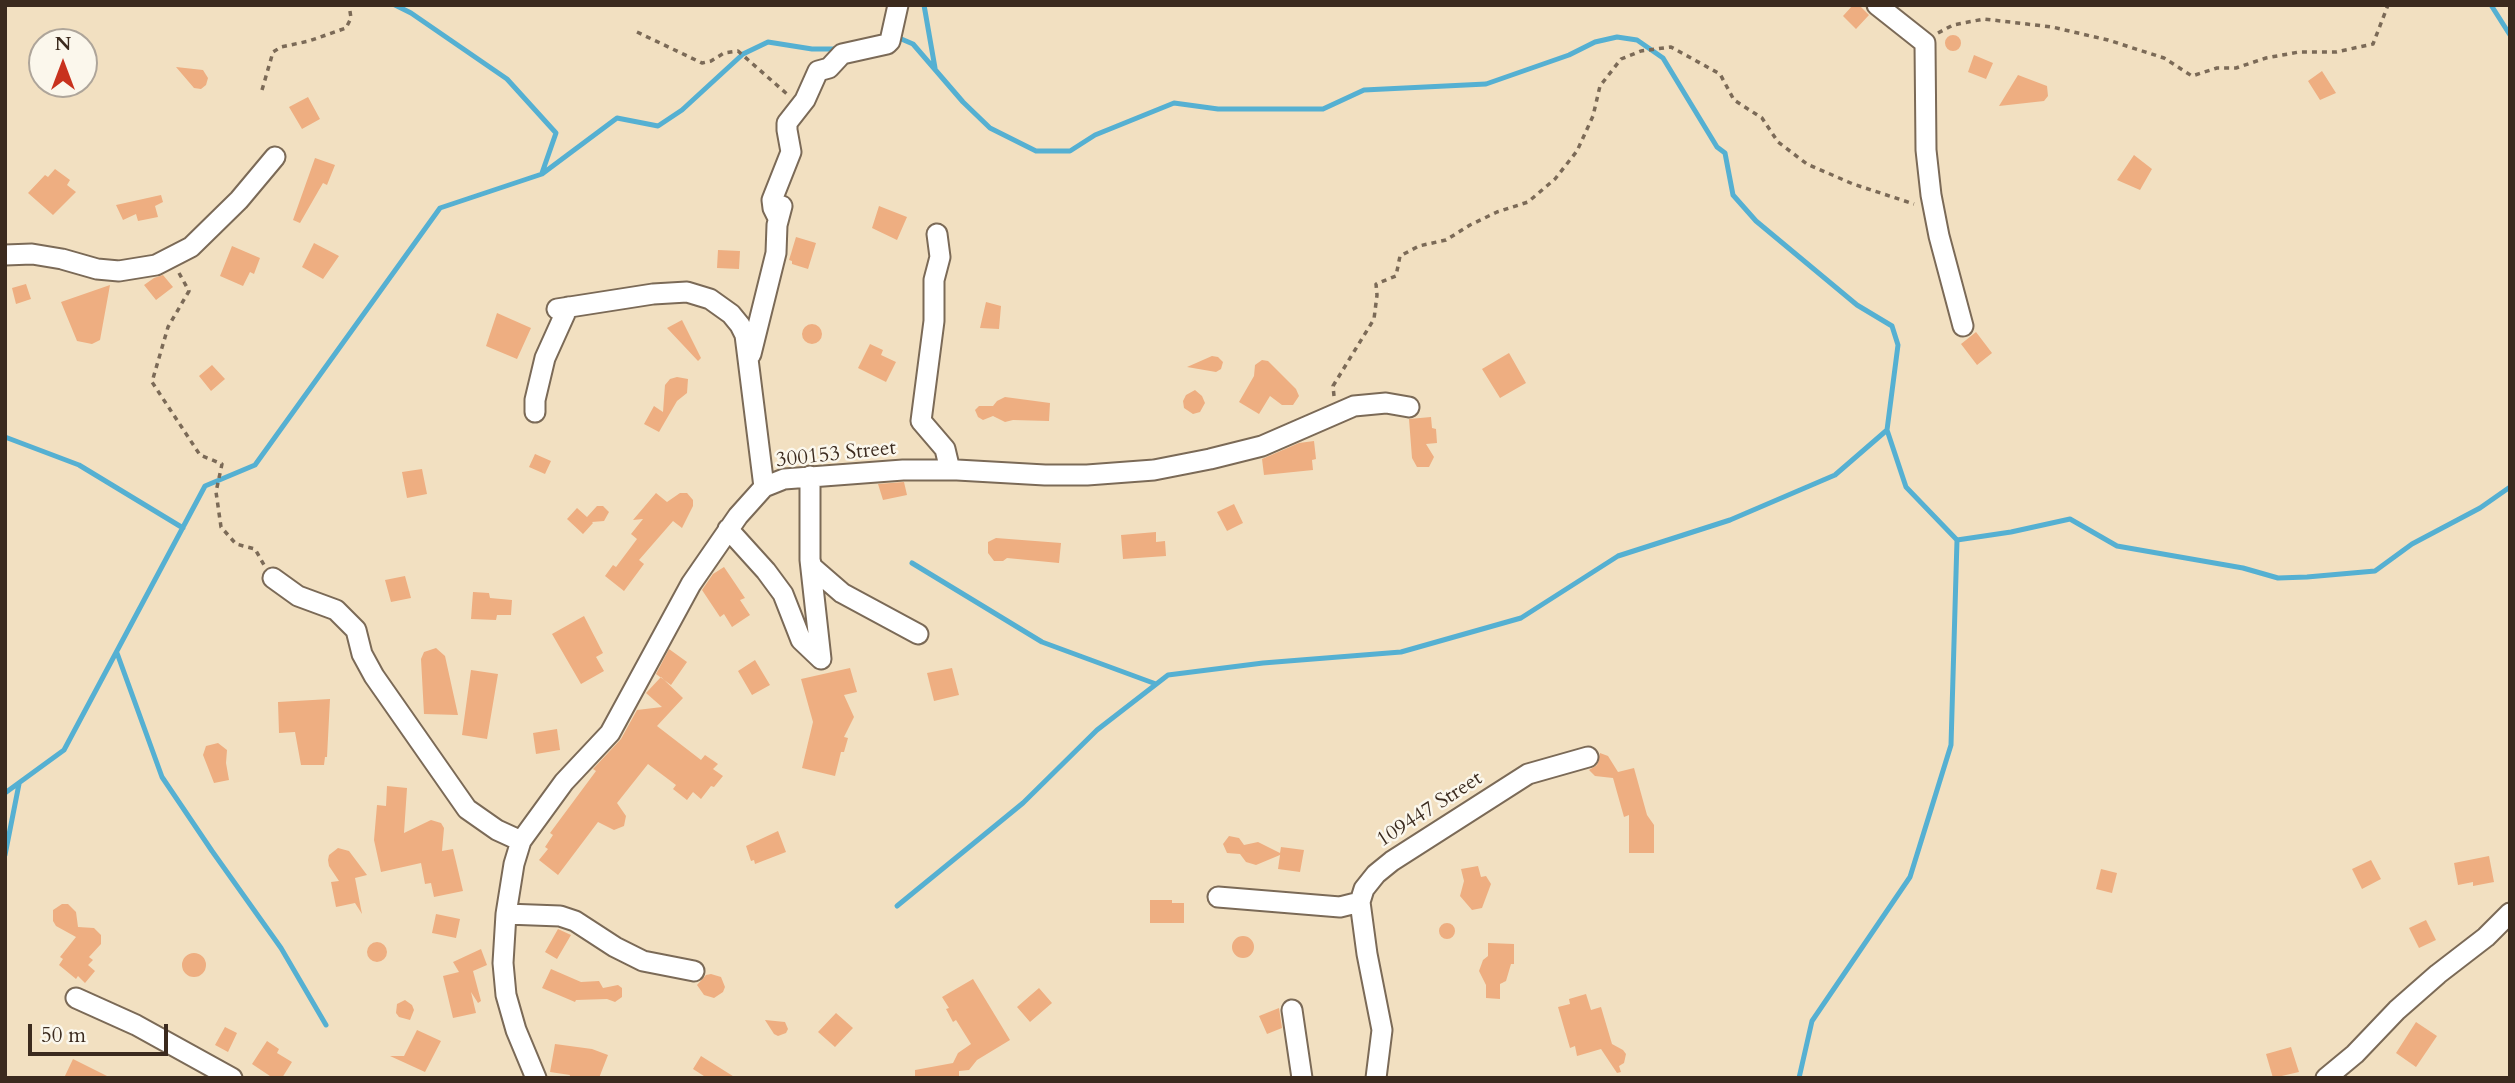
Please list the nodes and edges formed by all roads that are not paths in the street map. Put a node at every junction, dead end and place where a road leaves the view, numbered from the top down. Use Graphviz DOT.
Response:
graph roads {
  1 [pos="898,5"];
  2 [pos="1877,5"];
  3 [pos="275,157"];
  4 [pos="937,234"];
  5 [pos="5,255"];
  6 [pos="1963,326"];
  7 [pos="749,366"];
  8 [pos="1409,407"];
  9 [pos="535,412"];
  10 [pos="950,470"];
  11 [pos="810,476"];
  12 [pos="764,487"];
  13 [pos="728,529"];
  14 [pos="810,560"];
  15 [pos="273,578"];
  16 [pos="918,634"];
  17 [pos="1588,757"];
  18 [pos="521,841"];
  19 [pos="1218,897"];
  20 [pos="1360,902"];
  21 [pos="2510,913"];
  22 [pos="506,914"];
  23 [pos="694,971"];
  24 [pos="76,998"];
  25 [pos="1292,1010"];
  26 [pos="232,1078"];
  27 [pos="536,1078"];
  28 [pos="1302,1078"];
  29 [pos="1376,1078"];
  30 [pos="2326,1078"];
  1 -- 7 [label="street"];
  2 -- 6 [label="street"];
  3 -- 5 [label="street"];
  4 -- 10 [label="street"];
  7 -- 9 [label="street"];
  7 -- 12 [label="street"];
  8 -- 10 [label="street, 300153 Street"];
  10 -- 11 [label="street, 300153 Street"];
  11 -- 12 [label="street, 300153 Street"];
  11 -- 14 [label="street"];
  12 -- 13 [label="street, 300153 Street"];
  13 -- 14 [label="street"];
  13 -- 18 [label="street, 300153 Street"];
  14 -- 16 [label="street"];
  15 -- 18 [label="street"];
  17 -- 20 [label="street, 109447 Street"];
  18 -- 22 [label="street, 300153 Street"];
  19 -- 20 [label="street"];
  20 -- 29 [label="street"];
  21 -- 30 [label="street"];
  22 -- 23 [label="street"];
  22 -- 27 [label="street, 300153 Street"];
  24 -- 26 [label="street"];
  25 -- 28 [label="street"];
}
